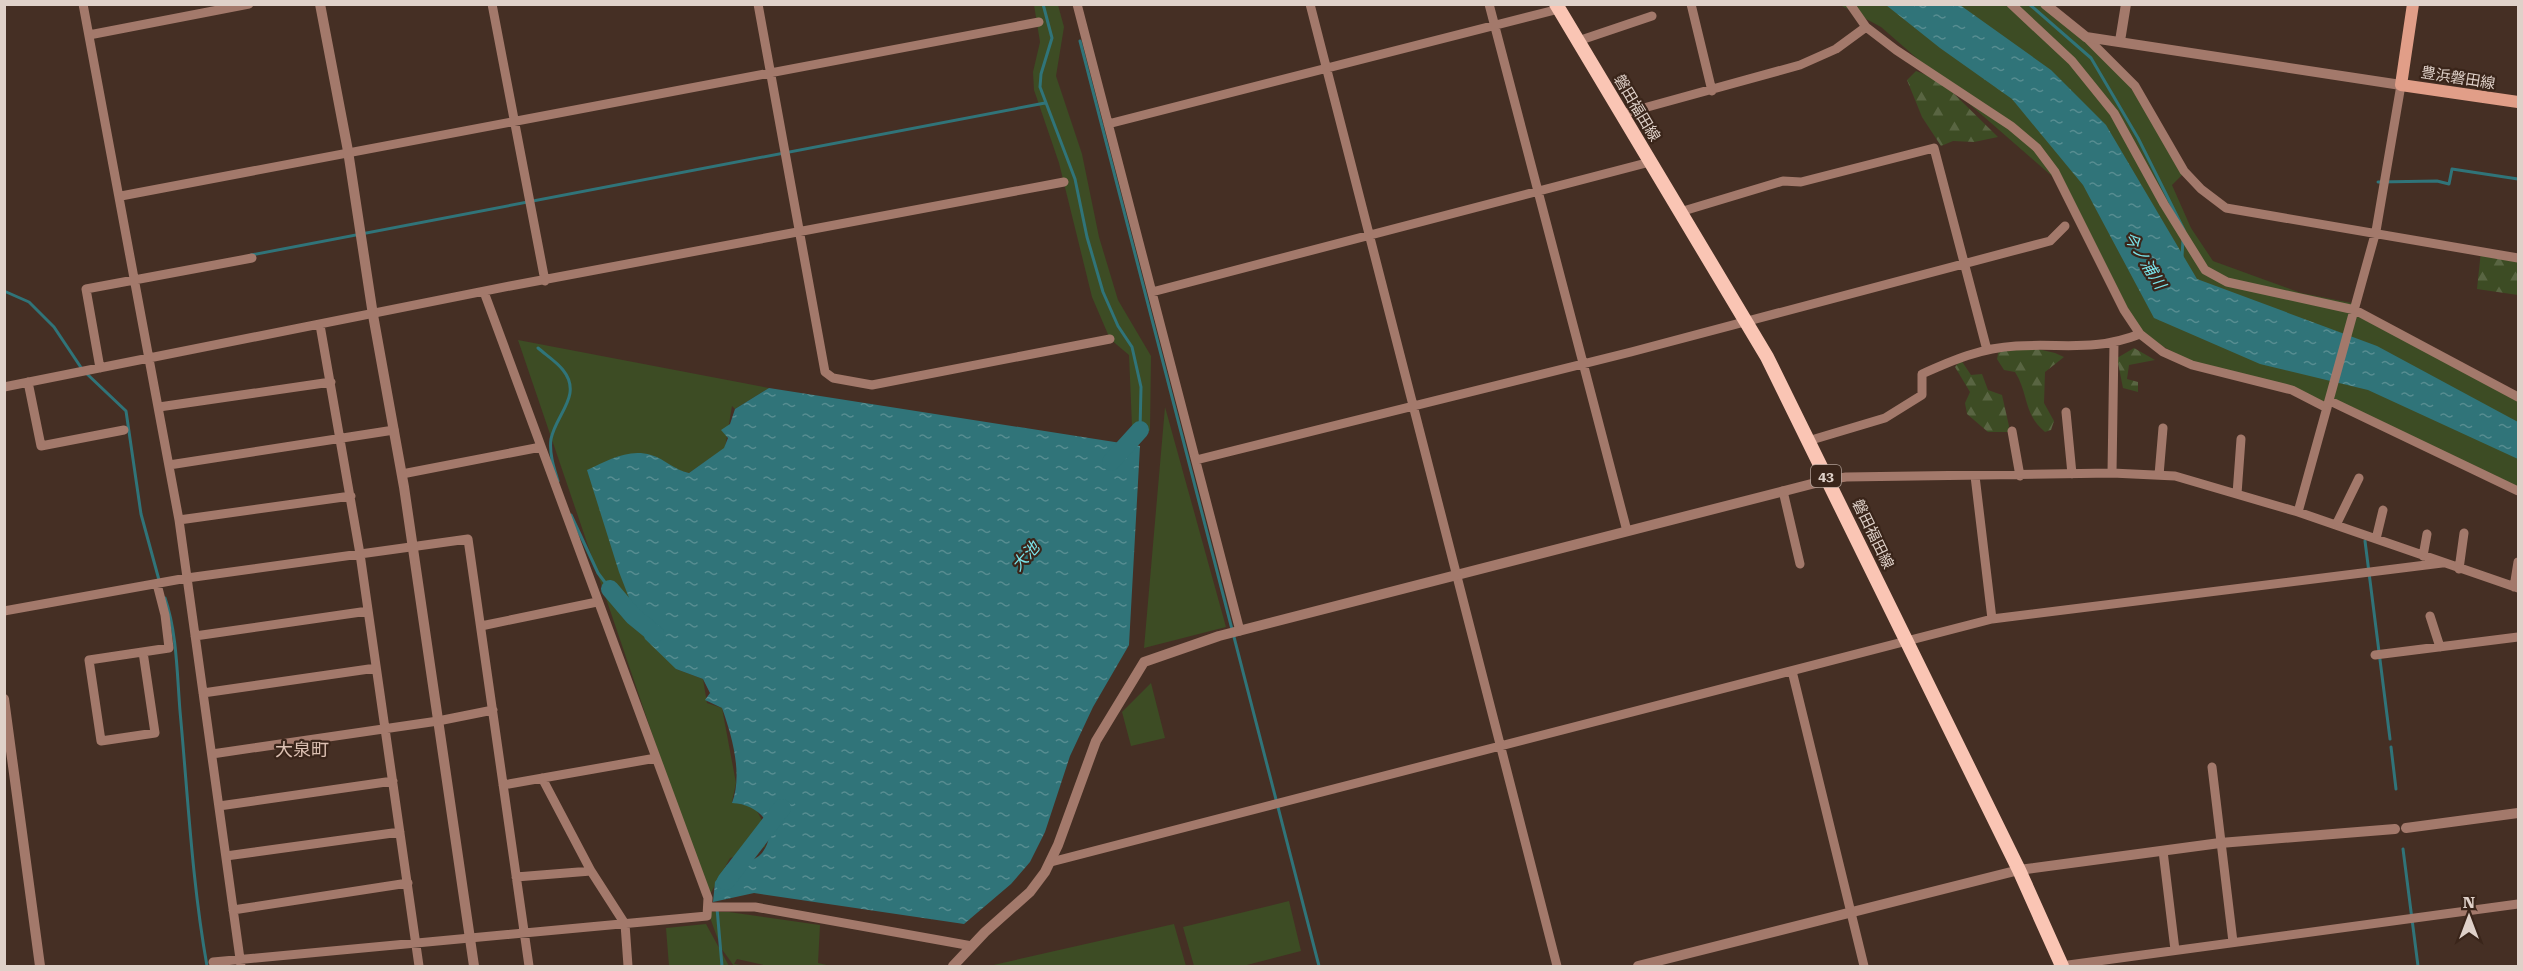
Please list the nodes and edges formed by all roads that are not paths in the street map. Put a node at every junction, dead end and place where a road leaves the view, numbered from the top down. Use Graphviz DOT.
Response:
graph roads {
  1 [pos="83,4"];
  2 [pos="249,4"];
  3 [pos="320,4"];
  4 [pos="492,4"];
  5 [pos="758,4"];
  6 [pos="1077,4"];
  7 [pos="1310,4"];
  8 [pos="1490,4"];
  9 [pos="1691,4"];
  10 [pos="1850,4"];
  11 [pos="2011,4"];
  12 [pos="2045,4"];
  13 [pos="2126,4"];
  14 [pos="2413,4"];
  15 [pos="1558,7"];
  16 [pos="1652,16"];
  17 [pos="1039,22"];
  18 [pos="1494,24"];
  19 [pos="1866,27"];
  20 [pos="89,35"];
  21 [pos="2086,37"];
  22 [pos="1578,40"];
  23 [pos="2120,41"];
  24 [pos="1326,68"];
  25 [pos="771,74"];
  26 [pos="2402,85"];
  27 [pos="1712,91"];
  28 [pos="2518,102"];
  29 [pos="1622,114"];
  30 [pos="514,122"];
  31 [pos="1108,124"];
  32 [pos="348,151"];
  33 [pos="1650,162"];
  34 [pos="1064,182"];
  35 [pos="1539,192"];
  36 [pos="121,196"];
  37 [pos="1680,212"];
  38 [pos="2065,226"];
  39 [pos="2376,231"];
  40 [pos="800,234"];
  41 [pos="1370,235"];
  42 [pos="252,258"];
  43 [pos="2518,258"];
  44 [pos="1964,263"];
  45 [pos="136,280"];
  46 [pos="545,280"];
  47 [pos="484,292"];
  48 [pos="1152,292"];
  49 [pos="2355,310"];
  50 [pos="372,315"];
  51 [pos="1745,320"];
  52 [pos="320,326"];
  53 [pos="2140,334"];
  54 [pos="1110,339"];
  55 [pos="2114,343"];
  56 [pos="1987,350"];
  57 [pos="150,358"];
  58 [pos="1582,364"];
  59 [pos="100,368"];
  60 [pos="28,382"];
  61 [pos="331,382"];
  62 [pos="4,387"];
  63 [pos="2518,397"];
  64 [pos="2329,402"];
  65 [pos="1414,405"];
  66 [pos="159,407"];
  67 [pos="2066,412"];
  68 [pos="2163,428"];
  69 [pos="124,430"];
  70 [pos="394,430"];
  71 [pos="2012,431"];
  72 [pos="342,439"];
  73 [pos="2241,439"];
  74 [pos="1808,441"];
  75 [pos="541,447"];
  76 [pos="1196,460"];
  77 [pos="169,465"];
  78 [pos="402,474"];
  79 [pos="2072,474"];
  80 [pos="2112,474"];
  81 [pos="2159,475"];
  82 [pos="1974,476"];
  83 [pos="2020,476"];
  84 [pos="2359,477"];
  85 [pos="1827,480"];
  86 [pos="1783,491"];
  87 [pos="2518,491"];
  88 [pos="2237,494"];
  89 [pos="351,496"];
  90 [pos="2383,510"];
  91 [pos="2298,512"];
  92 [pos="179,520"];
  93 [pos="2336,525"];
  94 [pos="1626,531"];
  95 [pos="2464,533"];
  96 [pos="2427,534"];
  97 [pos="2376,539"];
  98 [pos="413,545"];
  99 [pos="360,554"];
  100 [pos="2423,556"];
  101 [pos="2518,562"];
  102 [pos="2442,563"];
  103 [pos="1800,564"];
  104 [pos="2459,569"];
  105 [pos="1457,575"];
  106 [pos="187,578"];
  107 [pos="157,584"];
  108 [pos="2516,587"];
  109 [pos="597,602"];
  110 [pos="4,611"];
  111 [pos="368,611"];
  112 [pos="2430,615"];
  113 [pos="1992,619"];
  114 [pos="481,626"];
  115 [pos="1240,631"];
  116 [pos="195,636"];
  117 [pos="2518,637"];
  118 [pos="1907,641"];
  119 [pos="2440,647"];
  120 [pos="143,652"];
  121 [pos="2379,654"];
  122 [pos="376,668"];
  123 [pos="1792,671"];
  124 [pos="203,693"];
  125 [pos="4,699"];
  126 [pos="493,710"];
  127 [pos="438,721"];
  128 [pos="385,729"];
  129 [pos="7,740"];
  130 [pos="1500,746"];
  131 [pos="212,753"];
  132 [pos="656,758"];
  133 [pos="2212,767"];
  134 [pos="542,778"];
  135 [pos="393,781"];
  136 [pos="10,782"];
  137 [pos="503,786"];
  138 [pos="219,806"];
  139 [pos="2518,813"];
  140 [pos="400,832"];
  141 [pos="2220,843"];
  142 [pos="2163,851"];
  143 [pos="226,856"];
  144 [pos="1051,862"];
  145 [pos="2019,870"];
  146 [pos="591,871"];
  147 [pos="516,877"];
  148 [pos="408,883"];
  149 [pos="2518,904"];
  150 [pos="708,907"];
  151 [pos="233,910"];
  152 [pos="1850,914"];
  153 [pos="625,924"];
  154 [pos="524,933"];
  155 [pos="470,938"];
  156 [pos="416,942"];
  157 [pos="2233,942"];
  158 [pos="972,946"];
  159 [pos="2175,950"];
  160 [pos="213,962"];
  161 [pos="241,963"];
  162 [pos="40,966"];
  163 [pos="419,966"];
  164 [pos="474,966"];
  165 [pos="529,966"];
  166 [pos="628,966"];
  167 [pos="953,966"];
  168 [pos="1557,966"];
  169 [pos="1638,966"];
  170 [pos="1864,966"];
  171 [pos="2061,966"];
  1 -- 20 [label="street"];
  2 -- 20 [label="street"];
  3 -- 32 [label="street"];
  4 -- 30 [label="street"];
  5 -- 25 [label="street"];
  6 -- 31 [label="street"];
  7 -- 24 [label="street"];
  8 -- 18 [label="street"];
  9 -- 27 [label="street"];
  10 -- 19 [label="street"];
  11 -- 49 [label="street"];
  12 -- 21 [label="street"];
  13 -- 23 [label="street"];
  14 -- 26 [label="main road, 豊浜磐田線"];
  15 -- 18 [label="street"];
  15 -- 22 [label="main road, 磐田福田線 / 43"];
  16 -- 22 [label="street"];
  17 -- 25 [label="street"];
  18 -- 24 [label="street"];
  18 -- 35 [label="street"];
  19 -- 27 [label="street"];
  19 -- 53 [label="street"];
  20 -- 36 [label="street"];
  21 -- 23 [label="street"];
  21 -- 39 [label="street"];
  22 -- 29 [label="main road, 磐田福田線 / 43"];
  23 -- 26 [label="street"];
  24 -- 31 [label="street"];
  24 -- 41 [label="street"];
  25 -- 30 [label="street"];
  25 -- 40 [label="street"];
  26 -- 28 [label="main road, 豊浜磐田線"];
  26 -- 39 [label="street"];
  27 -- 29 [label="street"];
  29 -- 33 [label="main road, 磐田福田線 / 43"];
  30 -- 32 [label="street"];
  30 -- 46 [label="street"];
  31 -- 48 [label="street"];
  32 -- 36 [label="street"];
  32 -- 50 [label="street"];
  33 -- 35 [label="street"];
  33 -- 37 [label="main road, 磐田福田線 / 43"];
  34 -- 40 [label="street"];
  35 -- 41 [label="street"];
  35 -- 58 [label="street"];
  36 -- 45 [label="street"];
  37 -- 44 [label="street"];
  37 -- 51 [label="main road, 磐田福田線 / 43"];
  38 -- 44 [label="street"];
  39 -- 43 [label="street"];
  39 -- 49 [label="street"];
  40 -- 46 [label="street"];
  40 -- 54 [label="street"];
  41 -- 48 [label="street"];
  41 -- 65 [label="street"];
  42 -- 45 [label="street"];
  44 -- 51 [label="street"];
  44 -- 56 [label="street"];
  45 -- 57 [label="street"];
  45 -- 59 [label="street"];
  46 -- 47 [label="street"];
  47 -- 50 [label="street"];
  47 -- 75 [label="street"];
  48 -- 76 [label="street"];
  49 -- 63 [label="street"];
  49 -- 64 [label="street"];
  50 -- 52 [label="street"];
  50 -- 70 [label="street"];
  51 -- 58 [label="street"];
  51 -- 74 [label="main road, 磐田福田線 / 43"];
  52 -- 57 [label="street"];
  52 -- 61 [label="street"];
  53 -- 55 [label="street"];
  53 -- 64 [label="street"];
  55 -- 56 [label="street"];
  55 -- 80 [label="street"];
  56 -- 74 [label="street"];
  57 -- 59 [label="street"];
  57 -- 66 [label="street"];
  58 -- 65 [label="street"];
  58 -- 94 [label="street"];
  59 -- 60 [label="street"];
  60 -- 62 [label="street"];
  60 -- 69 [label="street"];
  61 -- 66 [label="street"];
  61 -- 72 [label="street"];
  64 -- 87 [label="street"];
  64 -- 91 [label="street"];
  65 -- 76 [label="street"];
  65 -- 105 [label="street"];
  66 -- 77 [label="street"];
  67 -- 79 [label="street"];
  68 -- 81 [label="street"];
  70 -- 72 [label="street"];
  70 -- 78 [label="street"];
  71 -- 83 [label="street"];
  72 -- 77 [label="street"];
  72 -- 89 [label="street"];
  73 -- 88 [label="street"];
  74 -- 85 [label="main road, 磐田福田線 / 43"];
  75 -- 78 [label="street"];
  75 -- 109 [label="street"];
  76 -- 115 [label="street"];
  77 -- 92 [label="street"];
  78 -- 98 [label="street"];
  79 -- 80 [label="street"];
  79 -- 83 [label="street"];
  80 -- 81 [label="street"];
  81 -- 88 [label="street"];
  82 -- 83 [label="street"];
  82 -- 85 [label="street"];
  82 -- 113 [label="street"];
  84 -- 93 [label="street"];
  85 -- 86 [label="street"];
  85 -- 118 [label="main road, 磐田福田線 / 43"];
  86 -- 94 [label="street"];
  86 -- 103 [label="street"];
  88 -- 91 [label="street"];
  89 -- 92 [label="street"];
  89 -- 99 [label="street"];
  90 -- 97 [label="street"];
  91 -- 93 [label="street"];
  92 -- 106 [label="street"];
  93 -- 97 [label="street"];
  94 -- 105 [label="street"];
  95 -- 104 [label="street"];
  96 -- 100 [label="street"];
  97 -- 100 [label="street"];
  98 -- 99 [label="street"];
  98 -- 114 [label="street"];
  98 -- 127 [label="street"];
  99 -- 106 [label="street"];
  99 -- 111 [label="street"];
  100 -- 102 [label="street"];
  101 -- 108 [label="street"];
  102 -- 104 [label="street"];
  102 -- 113 [label="street"];
  104 -- 108 [label="street"];
  105 -- 115 [label="street"];
  105 -- 130 [label="street"];
  106 -- 107 [label="street"];
  106 -- 116 [label="street"];
  107 -- 110 [label="street"];
  107 -- 120 [label="street"];
  109 -- 114 [label="street"];
  109 -- 132 [label="street"];
  111 -- 116 [label="street"];
  111 -- 122 [label="street"];
  112 -- 119 [label="street"];
  113 -- 118 [label="street"];
  114 -- 126 [label="street"];
  115 -- 144 [label="street"];
  116 -- 124 [label="street"];
  117 -- 119 [label="street"];
  118 -- 123 [label="street"];
  118 -- 145 [label="main road, 磐田福田線 / 43"];
  119 -- 121 [label="street"];
  120 -- 120 [label="street"];
  122 -- 124 [label="street"];
  122 -- 128 [label="street"];
  123 -- 130 [label="street"];
  123 -- 152 [label="street"];
  124 -- 131 [label="street"];
  125 -- 129 [label="street"];
  126 -- 127 [label="street"];
  126 -- 137 [label="street"];
  127 -- 128 [label="street"];
  127 -- 155 [label="street"];
  128 -- 131 [label="street"];
  128 -- 135 [label="street"];
  129 -- 136 [label="street"];
  130 -- 144 [label="street"];
  130 -- 168 [label="street"];
  131 -- 138 [label="street"];
  132 -- 134 [label="street"];
  132 -- 150 [label="street"];
  133 -- 141 [label="street"];
  134 -- 137 [label="street"];
  134 -- 146 [label="street"];
  135 -- 138 [label="street"];
  135 -- 140 [label="street"];
  136 -- 162 [label="street"];
  137 -- 147 [label="street"];
  138 -- 143 [label="street"];
  139 -- 141 [label="street"];
  140 -- 143 [label="street"];
  140 -- 148 [label="street"];
  141 -- 142 [label="street"];
  141 -- 157 [label="street"];
  142 -- 145 [label="street"];
  142 -- 159 [label="street"];
  143 -- 151 [label="street"];
  144 -- 158 [label="street"];
  145 -- 152 [label="street"];
  145 -- 171 [label="main road, 磐田福田線 / 43"];
  146 -- 147 [label="street"];
  146 -- 153 [label="street"];
  147 -- 154 [label="street"];
  148 -- 151 [label="street"];
  148 -- 156 [label="street"];
  149 -- 157 [label="street"];
  150 -- 153 [label="street"];
  150 -- 158 [label="street"];
  151 -- 161 [label="street"];
  152 -- 169 [label="street"];
  152 -- 170 [label="street"];
  153 -- 154 [label="street"];
  153 -- 166 [label="street"];
  154 -- 155 [label="street"];
  154 -- 165 [label="street"];
  155 -- 156 [label="street"];
  155 -- 164 [label="street"];
  156 -- 161 [label="street"];
  156 -- 163 [label="street"];
  157 -- 159 [label="street"];
  158 -- 167 [label="street"];
  159 -- 171 [label="street"];
  160 -- 161 [label="street"];
}
